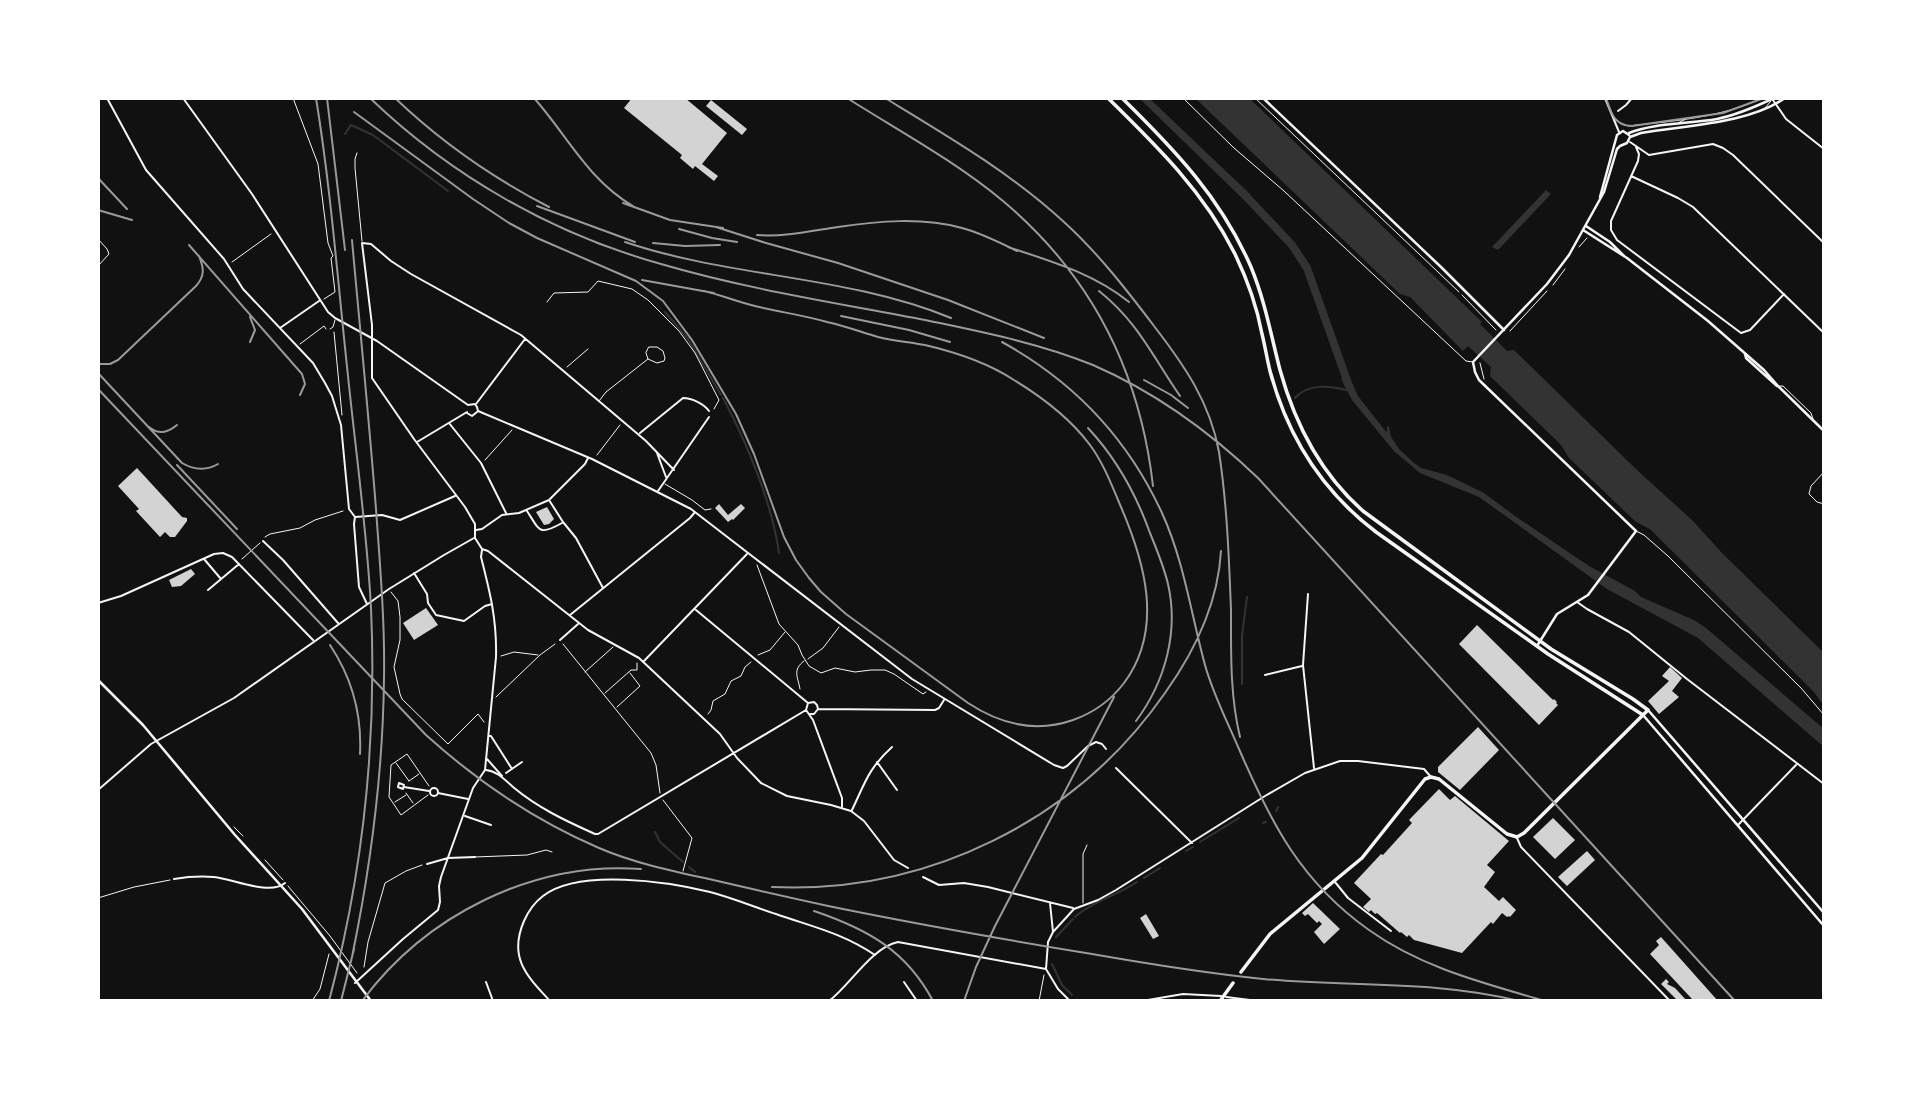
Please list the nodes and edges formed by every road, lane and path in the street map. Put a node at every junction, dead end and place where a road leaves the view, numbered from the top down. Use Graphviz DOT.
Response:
graph roads {
  1 [pos="107,98"];
  2 [pos="183,98"];
  3 [pos="293,98"];
  4 [pos="1108,98"];
  5 [pos="1122,98"];
  6 [pos="1183,98"];
  7 [pos="1255,98"];
  8 [pos="1263,98"];
  9 [pos="1605,98"];
  10 [pos="1632,98"];
  11 [pos="1762,98"];
  12 [pos="1773,98"];
  13 [pos="1785,98"];
  14 [pos="1775,104"];
  15 [pos="1763,109"];
  16 [pos="1618,111"];
  17 [pos="1611,114"];
  18 [pos="1688,118"];
  19 [pos="1676,123"];
  20 [pos="1619,132"];
  21 [pos="1629,137"];
  22 [pos="1616,139"];
  23 [pos="1623,145"];
  24 [pos="1636,147"];
  25 [pos="1824,149"];
  26 [pos="357,153"];
  27 [pos="1632,176"];
  28 [pos="1600,197"];
  29 [pos="1586,225"];
  30 [pos="1583,230"];
  31 [pos="275,231"];
  32 [pos="98,239"];
  33 [pos="362,243"];
  34 [pos="1824,243"];
  35 [pos="1627,258"];
  36 [pos="228,265"];
  37 [pos="98,266"];
  38 [pos="1784,295"];
  39 [pos="321,300"];
  40 [pos="547,302"];
  41 [pos="335,318"];
  42 [pos="333,327"];
  43 [pos="279,329"];
  44 [pos="329,330"];
  45 [pos="1504,330"];
  46 [pos="1497,331"];
  47 [pos="1824,333"];
  48 [pos="372,338"];
  49 [pos="525,339"];
  50 [pos="296,346"];
  51 [pos="588,349"];
  52 [pos="1479,358"];
  53 [pos="648,359"];
  54 [pos="1473,362"];
  55 [pos="565,369"];
  56 [pos="1484,379"];
  57 [pos="599,401"];
  58 [pos="468,405"];
  59 [pos="476,405"];
  60 [pos="478,411"];
  61 [pos="709,411"];
  62 [pos="467,412"];
  63 [pos="342,415"];
  64 [pos="709,417"];
  65 [pos="449,423"];
  66 [pos="621,424"];
  67 [pos="512,430"];
  68 [pos="1824,431"];
  69 [pos="638,434"];
  70 [pos="416,442"];
  71 [pos="657,452"];
  72 [pos="596,456"];
  73 [pos="588,457"];
  74 [pos="483,461"];
  75 [pos="674,470"];
  76 [pos="1824,472"];
  77 [pos="666,478"];
  78 [pos="663,483"];
  79 [pos="658,492"];
  80 [pos="456,496"];
  81 [pos="549,500"];
  82 [pos="1824,505"];
  83 [pos="349,509"];
  84 [pos="711,509"];
  85 [pos="527,510"];
  86 [pos="695,512"];
  87 [pos="506,514"];
  88 [pos="355,517"];
  89 [pos="563,522"];
  90 [pos="476,530"];
  91 [pos="1636,531"];
  92 [pos="270,534"];
  93 [pos="474,538"];
  94 [pos="263,541"];
  95 [pos="253,549"];
  96 [pos="482,549"];
  97 [pos="748,553"];
  98 [pos="204,559"];
  99 [pos="241,561"];
  100 [pos="757,563"];
  101 [pos="414,573"];
  102 [pos="221,579"];
  103 [pos="603,588"];
  104 [pos="389,589"];
  105 [pos="208,590"];
  106 [pos="1308,594"];
  107 [pos="1577,602"];
  108 [pos="98,603"];
  109 [pos="368,604"];
  110 [pos="493,604"];
  111 [pos="694,609"];
  112 [pos="569,616"];
  113 [pos="578,623"];
  114 [pos="339,624"];
  115 [pos="839,626"];
  116 [pos="785,632"];
  117 [pos="560,640"];
  118 [pos="1540,640"];
  119 [pos="316,641"];
  120 [pos="614,645"];
  121 [pos="1536,646"];
  122 [pos="540,655"];
  123 [pos="756,656"];
  124 [pos="499,657"];
  125 [pos="638,660"];
  126 [pos="753,660"];
  127 [pos="806,660"];
  128 [pos="643,662"];
  129 [pos="1303,665"];
  130 [pos="585,671"];
  131 [pos="629,672"];
  132 [pos="1265,675"];
  133 [pos="98,680"];
  134 [pos="800,690"];
  135 [pos="926,692"];
  136 [pos="604,695"];
  137 [pos="494,698"];
  138 [pos="945,699"];
  139 [pos="808,703"];
  140 [pos="615,708"];
  141 [pos="818,709"];
  142 [pos="806,710"];
  143 [pos="1648,710"];
  144 [pos="810,714"];
  145 [pos="1643,715"];
  146 [pos="1824,715"];
  147 [pos="706,716"];
  148 [pos="489,724"];
  149 [pos="487,735"];
  150 [pos="156,740"];
  151 [pos="892,747"];
  152 [pos="1106,749"];
  153 [pos="733,752"];
  154 [pos="485,758"];
  155 [pos="876,761"];
  156 [pos="396,762"];
  157 [pos="522,762"];
  158 [pos="1797,764"];
  159 [pos="1116,768"];
  160 [pos="512,769"];
  161 [pos="1314,770"];
  162 [pos="484,771"];
  163 [pos="420,773"];
  164 [pos="506,773"];
  165 [pos="1431,777"];
  166 [pos="505,779"];
  167 [pos="409,781"];
  168 [pos="390,783"];
  169 [pos="394,784"];
  170 [pos="1824,784"];
  171 [pos="404,787"];
  172 [pos="98,790"];
  173 [pos="897,790"];
  174 [pos="430,791"];
  175 [pos="438,793"];
  176 [pos="407,794"];
  177 [pos="661,797"];
  178 [pos="469,800"];
  179 [pos="393,804"];
  180 [pos="414,805"];
  181 [pos="842,807"];
  182 [pos="851,811"];
  183 [pos="464,816"];
  184 [pos="1742,820"];
  185 [pos="230,822"];
  186 [pos="491,825"];
  187 [pos="1738,825"];
  188 [pos="1517,837"];
  189 [pos="245,839"];
  190 [pos="1192,843"];
  191 [pos="1087,845"];
  192 [pos="552,852"];
  193 [pos="261,856"];
  194 [pos="448,858"];
  195 [pos="475,858"];
  196 [pos="427,864"];
  197 [pos="908,868"];
  198 [pos="683,871"];
  199 [pos="923,877"];
  200 [pos="174,879"];
  201 [pos="1334,881"];
  202 [pos="283,884"];
  203 [pos="98,898"];
  204 [pos="1050,904"];
  205 [pos="1083,905"];
  206 [pos="1074,909"];
  207 [pos="1824,913"];
  208 [pos="1824,926"];
  209 [pos="1391,931"];
  210 [pos="1052,932"];
  211 [pos="330,936"];
  212 [pos="332,951"];
  213 [pos="875,955"];
  214 [pos="1046,970"];
  215 [pos="367,972"];
  216 [pos="1241,972"];
  217 [pos="356,976"];
  218 [pos="358,980"];
  219 [pos="486,982"];
  220 [pos="904,982"];
  221 [pos="1233,983"];
  222 [pos="98,999"];
  223 [pos="1222,999"];
  224 [pos="102,1001"];
  225 [pos="312,1001"];
  226 [pos="371,1001"];
  227 [pos="493,1001"];
  228 [pos="550,1001"];
  229 [pos="829,1001"];
  230 [pos="917,1001"];
  231 [pos="1039,1001"];
  232 [pos="1070,1001"];
  233 [pos="1142,1001"];
  234 [pos="1258,1001"];
  235 [pos="1670,1001"];
  1 -- 36 [label="street"];
  2 -- 31 [label="street"];
  3 -- 39 [label="path"];
  4 -- 121 [label="main road"];
  5 -- 118 [label="main road"];
  6 -- 54 [label="lane"];
  7 -- 46 [label="path"];
  8 -- 45 [label="main road"];
  9 -- 17 [label="street"];
  10 -- 16 [label="street"];
  11 -- 18 [label="lane"];
  12 -- 14 [label="street"];
  12 -- 15 [label="lane"];
  12 -- 19 [label="main road"];
  13 -- 14 [label="main road"];
  14 -- 15 [label="main road"];
  14 -- 25 [label="street"];
  15 -- 21 [label="main road"];
  17 -- 18 [label="lane"];
  17 -- 20 [label="street"];
  18 -- 19 [label="lane"];
  19 -- 21 [label="main road"];
  20 -- 21 [label="main road"];
  20 -- 22 [label="main road"];
  21 -- 23 [label="main road"];
  21 -- 24 [label="street"];
  22 -- 23 [label="main road"];
  22 -- 28 [label="main road"];
  23 -- 28 [label="main road"];
  24 -- 27 [label="street"];
  24 -- 34 [label="street"];
  26 -- 33 [label="lane"];
  27 -- 38 [label="street"];
  27 -- 38 [label="street"];
  28 -- 29 [label="main road"];
  29 -- 30 [label="main road"];
  29 -- 35 [label="main road"];
  30 -- 35 [label="main road"];
  30 -- 45 [label="main road"];
  31 -- 36 [label="path"];
  31 -- 39 [label="street"];
  32 -- 37 [label="lane"];
  33 -- 48 [label="street"];
  33 -- 49 [label="street"];
  35 -- 68 [label="main road"];
  36 -- 43 [label="street"];
  38 -- 47 [label="street"];
  39 -- 41 [label="street"];
  39 -- 43 [label="street"];
  40 -- 64 [label="path"];
  41 -- 42 [label="lane"];
  41 -- 48 [label="street"];
  42 -- 44 [label="lane"];
  42 -- 63 [label="path"];
  43 -- 50 [label="street"];
  44 -- 50 [label="path"];
  45 -- 52 [label="main road"];
  48 -- 58 [label="street"];
  48 -- 70 [label="street"];
  49 -- 57 [label="street"];
  49 -- 59 [label="street"];
  50 -- 83 [label="street"];
  51 -- 55 [label="path"];
  52 -- 54 [label="main road"];
  52 -- 56 [label="path"];
  53 -- 53 [label="path"];
  53 -- 57 [label="lane"];
  54 -- 91 [label="main road"];
  57 -- 69 [label="street"];
  58 -- 59 [label="street"];
  58 -- 62 [label="street"];
  59 -- 60 [label="street"];
  60 -- 62 [label="street"];
  60 -- 73 [label="street"];
  61 -- 69 [label="street"];
  62 -- 65 [label="street"];
  64 -- 75 [label="street"];
  65 -- 70 [label="street"];
  65 -- 87 [label="street"];
  66 -- 72 [label="path"];
  67 -- 74 [label="path"];
  69 -- 71 [label="street"];
  70 -- 80 [label="street"];
  71 -- 75 [label="street"];
  71 -- 77 [label="street"];
  73 -- 79 [label="street"];
  73 -- 81 [label="street"];
  75 -- 77 [label="street"];
  76 -- 82 [label="lane"];
  77 -- 78 [label="street"];
  78 -- 79 [label="street"];
  78 -- 84 [label="lane"];
  79 -- 86 [label="street"];
  80 -- 88 [label="street"];
  80 -- 90 [label="street"];
  81 -- 85 [label="street"];
  81 -- 89 [label="street"];
  83 -- 88 [label="street"];
  83 -- 92 [label="path"];
  85 -- 87 [label="street"];
  85 -- 89 [label="street"];
  86 -- 97 [label="street"];
  86 -- 103 [label="street"];
  87 -- 90 [label="street"];
  88 -- 109 [label="street"];
  89 -- 103 [label="street"];
  90 -- 93 [label="street"];
  91 -- 107 [label="main road"];
  91 -- 146 [label="lane"];
  93 -- 96 [label="street"];
  93 -- 101 [label="street"];
  94 -- 114 [label="street"];
  95 -- 99 [label="path"];
  96 -- 110 [label="street"];
  96 -- 112 [label="street"];
  97 -- 111 [label="street"];
  97 -- 138 [label="street"];
  98 -- 99 [label="street"];
  98 -- 102 [label="street"];
  98 -- 108 [label="street"];
  99 -- 102 [label="street"];
  99 -- 119 [label="street"];
  100 -- 116 [label="path"];
  101 -- 104 [label="street"];
  101 -- 110 [label="street"];
  102 -- 105 [label="street"];
  103 -- 112 [label="street"];
  104 -- 109 [label="street"];
  104 -- 148 [label="path"];
  106 -- 129 [label="street"];
  107 -- 118 [label="main road"];
  107 -- 158 [label="street"];
  109 -- 114 [label="street"];
  110 -- 148 [label="street"];
  111 -- 128 [label="street"];
  111 -- 139 [label="street"];
  112 -- 113 [label="street"];
  113 -- 117 [label="street"];
  113 -- 128 [label="street"];
  114 -- 119 [label="street"];
  115 -- 127 [label="path"];
  116 -- 123 [label="path"];
  116 -- 127 [label="path"];
  117 -- 122 [label="path"];
  117 -- 130 [label="path"];
  118 -- 121 [label="main road"];
  118 -- 143 [label="main road"];
  119 -- 150 [label="street"];
  120 -- 130 [label="path"];
  121 -- 145 [label="main road"];
  122 -- 124 [label="path"];
  122 -- 137 [label="path"];
  125 -- 131 [label="path"];
  126 -- 147 [label="path"];
  127 -- 134 [label="path"];
  127 -- 135 [label="path"];
  128 -- 153 [label="street"];
  129 -- 132 [label="street"];
  129 -- 161 [label="street"];
  130 -- 136 [label="path"];
  131 -- 136 [label="path"];
  131 -- 140 [label="path"];
  133 -- 150 [label="main road"];
  136 -- 140 [label="path"];
  138 -- 141 [label="street"];
  138 -- 152 [label="street"];
  139 -- 141 [label="street"];
  139 -- 142 [label="street"];
  140 -- 177 [label="path"];
  141 -- 144 [label="street"];
  142 -- 144 [label="street"];
  142 -- 153 [label="street"];
  143 -- 145 [label="main road"];
  143 -- 184 [label="main road"];
  144 -- 181 [label="street"];
  145 -- 187 [label="main road"];
  145 -- 188 [label="main road"];
  148 -- 149 [label="street"];
  149 -- 154 [label="street"];
  149 -- 160 [label="street"];
  150 -- 172 [label="street"];
  150 -- 202 [label="main road"];
  151 -- 155 [label="street"];
  153 -- 177 [label="street"];
  153 -- 181 [label="street"];
  154 -- 162 [label="street"];
  154 -- 166 [label="street"];
  155 -- 173 [label="street"];
  155 -- 182 [label="street"];
  156 -- 163 [label="path"];
  156 -- 167 [label="path"];
  156 -- 168 [label="path"];
  157 -- 160 [label="street"];
  158 -- 170 [label="street"];
  158 -- 184 [label="street"];
  159 -- 190 [label="street"];
  160 -- 164 [label="street"];
  161 -- 165 [label="street"];
  161 -- 190 [label="street"];
  162 -- 166 [label="street"];
  162 -- 178 [label="street"];
  163 -- 167 [label="path"];
  163 -- 174 [label="path"];
  165 -- 188 [label="main road"];
  165 -- 201 [label="main road"];
  166 -- 177 [label="street"];
  167 -- 171 [label="path"];
  168 -- 169 [label="path"];
  168 -- 179 [label="path"];
  169 -- 171 [label="street"];
  171 -- 174 [label="street"];
  171 -- 176 [label="path"];
  174 -- 175 [label="street"];
  174 -- 175 [label="street"];
  174 -- 180 [label="path"];
  175 -- 178 [label="street"];
  176 -- 179 [label="path"];
  176 -- 180 [label="path"];
  177 -- 198 [label="path"];
  178 -- 183 [label="street"];
  179 -- 180 [label="path"];
  181 -- 182 [label="street"];
  182 -- 197 [label="street"];
  183 -- 186 [label="street"];
  183 -- 194 [label="street"];
  184 -- 187 [label="street"];
  184 -- 207 [label="main road"];
  185 -- 189 [label="path"];
  187 -- 208 [label="main road"];
  188 -- 235 [label="street"];
  190 -- 205 [label="street"];
  191 -- 205 [label="lane"];
  192 -- 195 [label="lane"];
  193 -- 202 [label="path"];
  194 -- 195 [label="street"];
  194 -- 196 [label="street"];
  194 -- 215 [label="street"];
  196 -- 215 [label="path"];
  199 -- 204 [label="street"];
  200 -- 202 [label="street"];
  200 -- 203 [label="path"];
  201 -- 209 [label="street"];
  201 -- 216 [label="main road"];
  202 -- 217 [label="main road"];
  204 -- 206 [label="street"];
  204 -- 210 [label="street"];
  205 -- 206 [label="street"];
  206 -- 210 [label="street"];
  210 -- 214 [label="street"];
  211 -- 217 [label="path"];
  212 -- 225 [label="path"];
  213 -- 214 [label="street"];
  213 -- 228 [label="street"];
  213 -- 229 [label="street"];
  214 -- 231 [label="path"];
  214 -- 232 [label="street"];
  215 -- 218 [label="street"];
  217 -- 218 [label="main road"];
  218 -- 226 [label="main road"];
  219 -- 227 [label="street"];
  220 -- 230 [label="street"];
  221 -- 223 [label="main road"];
  222 -- 224 [label="path"];
  223 -- 233 [label="street"];
  223 -- 234 [label="street"];
}
